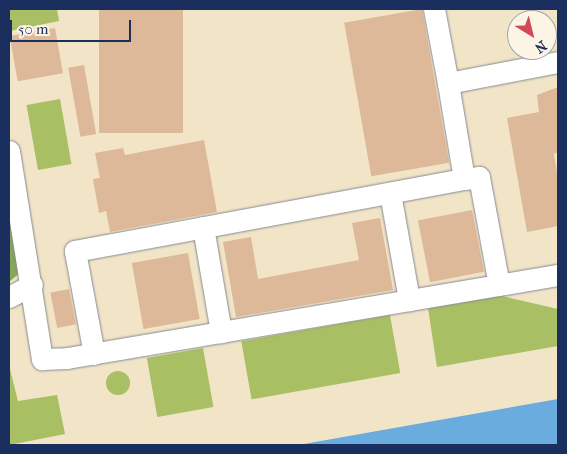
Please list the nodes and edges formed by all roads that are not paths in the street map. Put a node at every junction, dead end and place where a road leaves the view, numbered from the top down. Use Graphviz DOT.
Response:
graph roads {
  1 [pos="434,9"];
  2 [pos="558,62"];
  3 [pos="448,83"];
  4 [pos="9,151"];
  5 [pos="464,179"];
  6 [pos="390,193"];
  7 [pos="203,227"];
  8 [pos="558,275"];
  9 [pos="32,285"];
  10 [pos="499,285"];
  11 [pos="9,297"];
  12 [pos="409,300"];
  13 [pos="221,332"];
  14 [pos="94,354"];
  1 -- 3 [label="lane"];
  2 -- 3 [label="lane"];
  3 -- 5 [label="lane"];
  4 -- 9 [label="lane"];
  5 -- 6 [label="lane"];
  5 -- 10 [label="lane"];
  6 -- 7 [label="lane"];
  6 -- 12 [label="lane"];
  7 -- 13 [label="lane"];
  7 -- 14 [label="lane"];
  8 -- 10 [label="lane"];
  9 -- 11 [label="lane"];
  9 -- 14 [label="lane"];
  10 -- 12 [label="lane"];
  12 -- 13 [label="lane"];
  13 -- 14 [label="lane"];
}
